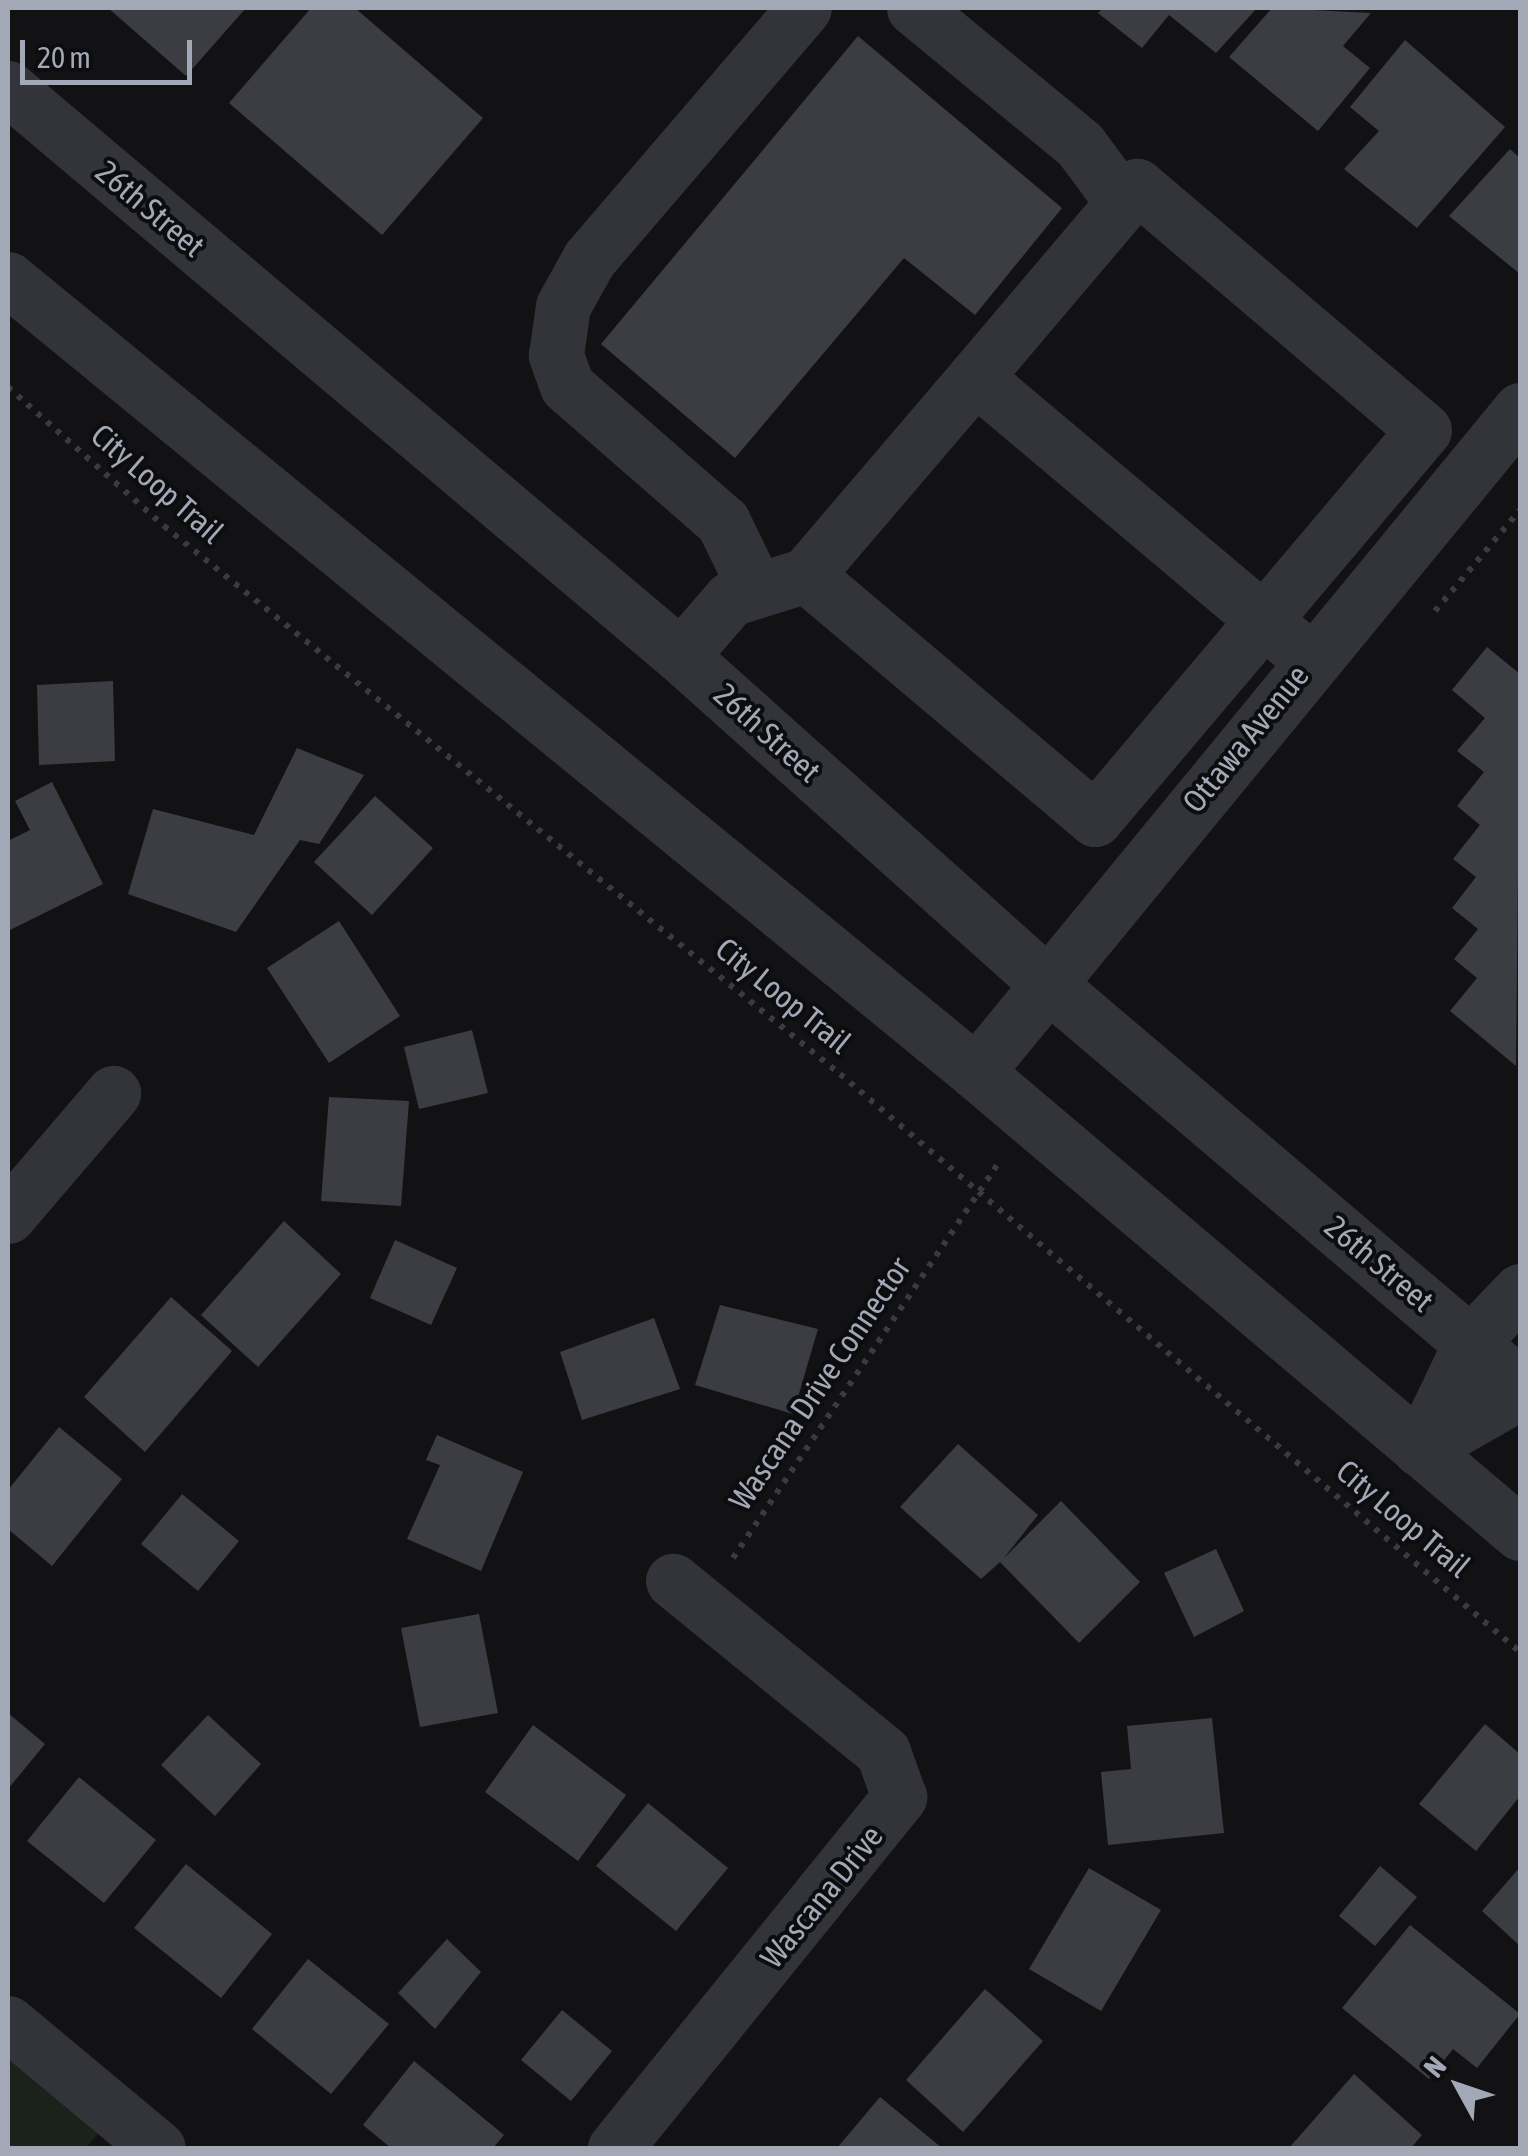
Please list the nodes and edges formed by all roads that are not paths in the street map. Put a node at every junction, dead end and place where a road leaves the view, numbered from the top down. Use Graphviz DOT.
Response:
graph roads {
  1 [pos="804,8"];
  2 [pos="914,8"];
  3 [pos="8,88"];
  4 [pos="1123,203"];
  5 [pos="8,279"];
  6 [pos="976,377"];
  7 [pos="1520,410"];
  8 [pos="781,583"];
  9 [pos="1263,620"];
  10 [pos="681,656"];
  11 [pos="1310,659"];
  12 [pos="1048,984"];
  13 [pos="976,1072"];
  14 [pos="113,1093"];
  15 [pos="8,1216"];
  16 [pos="1520,1290"];
  17 [pos="1471,1342"];
  18 [pos="1520,1388"];
  19 [pos="1420,1449"];
  20 [pos="1520,1532"];
  21 [pos="687,1593"];
  22 [pos="8,2023"];
  23 [pos="158,2148"];
  24 [pos="615,2148"];
  1 -- 8 [label="street"];
  2 -- 4 [label="street"];
  3 -- 10 [label="street, 26th Street"];
  4 -- 6 [label="street"];
  4 -- 9 [label="street"];
  5 -- 13 [label="street"];
  6 -- 8 [label="street"];
  6 -- 9 [label="street"];
  7 -- 11 [label="street, Ottawa Avenue"];
  8 -- 9 [label="street"];
  8 -- 10 [label="street"];
  9 -- 11 [label="street"];
  10 -- 12 [label="street, 26th Street"];
  11 -- 12 [label="street, Ottawa Avenue"];
  12 -- 13 [label="street, Ottawa Avenue"];
  12 -- 17 [label="street, 26th Street"];
  13 -- 19 [label="street"];
  14 -- 15 [label="street"];
  16 -- 17 [label="street"];
  17 -- 18 [label="street, 26th Street"];
  17 -- 19 [label="street"];
  18 -- 19 [label="street"];
  19 -- 20 [label="street"];
  21 -- 24 [label="street, Wascana Drive"];
  22 -- 23 [label="street"];
}
